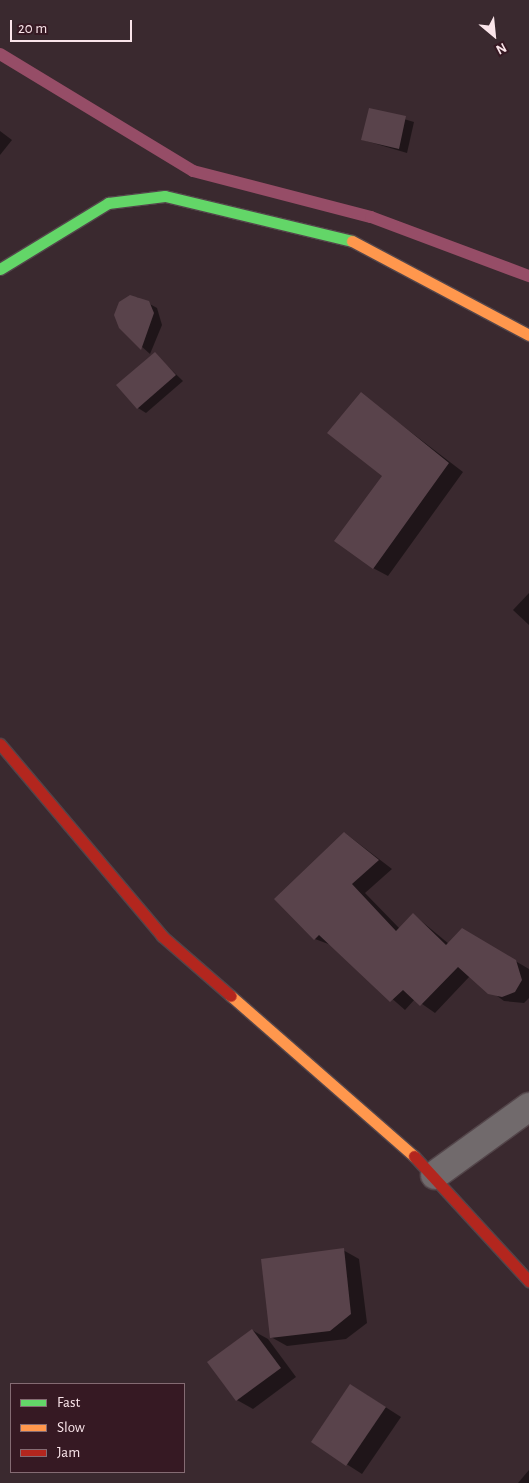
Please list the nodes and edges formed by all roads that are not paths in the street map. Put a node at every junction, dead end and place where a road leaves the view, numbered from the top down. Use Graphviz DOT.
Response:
graph roads {
  1 [pos="0,268"];
  2 [pos="529,335"];
  3 [pos="2,751"];
  4 [pos="529,1107"];
  5 [pos="435,1175"];
  6 [pos="529,1281"];
  1 -- 2 [label="street"];
  3 -- 5 [label="street"];
  4 -- 5 [label="street"];
  5 -- 6 [label="street"];
}
